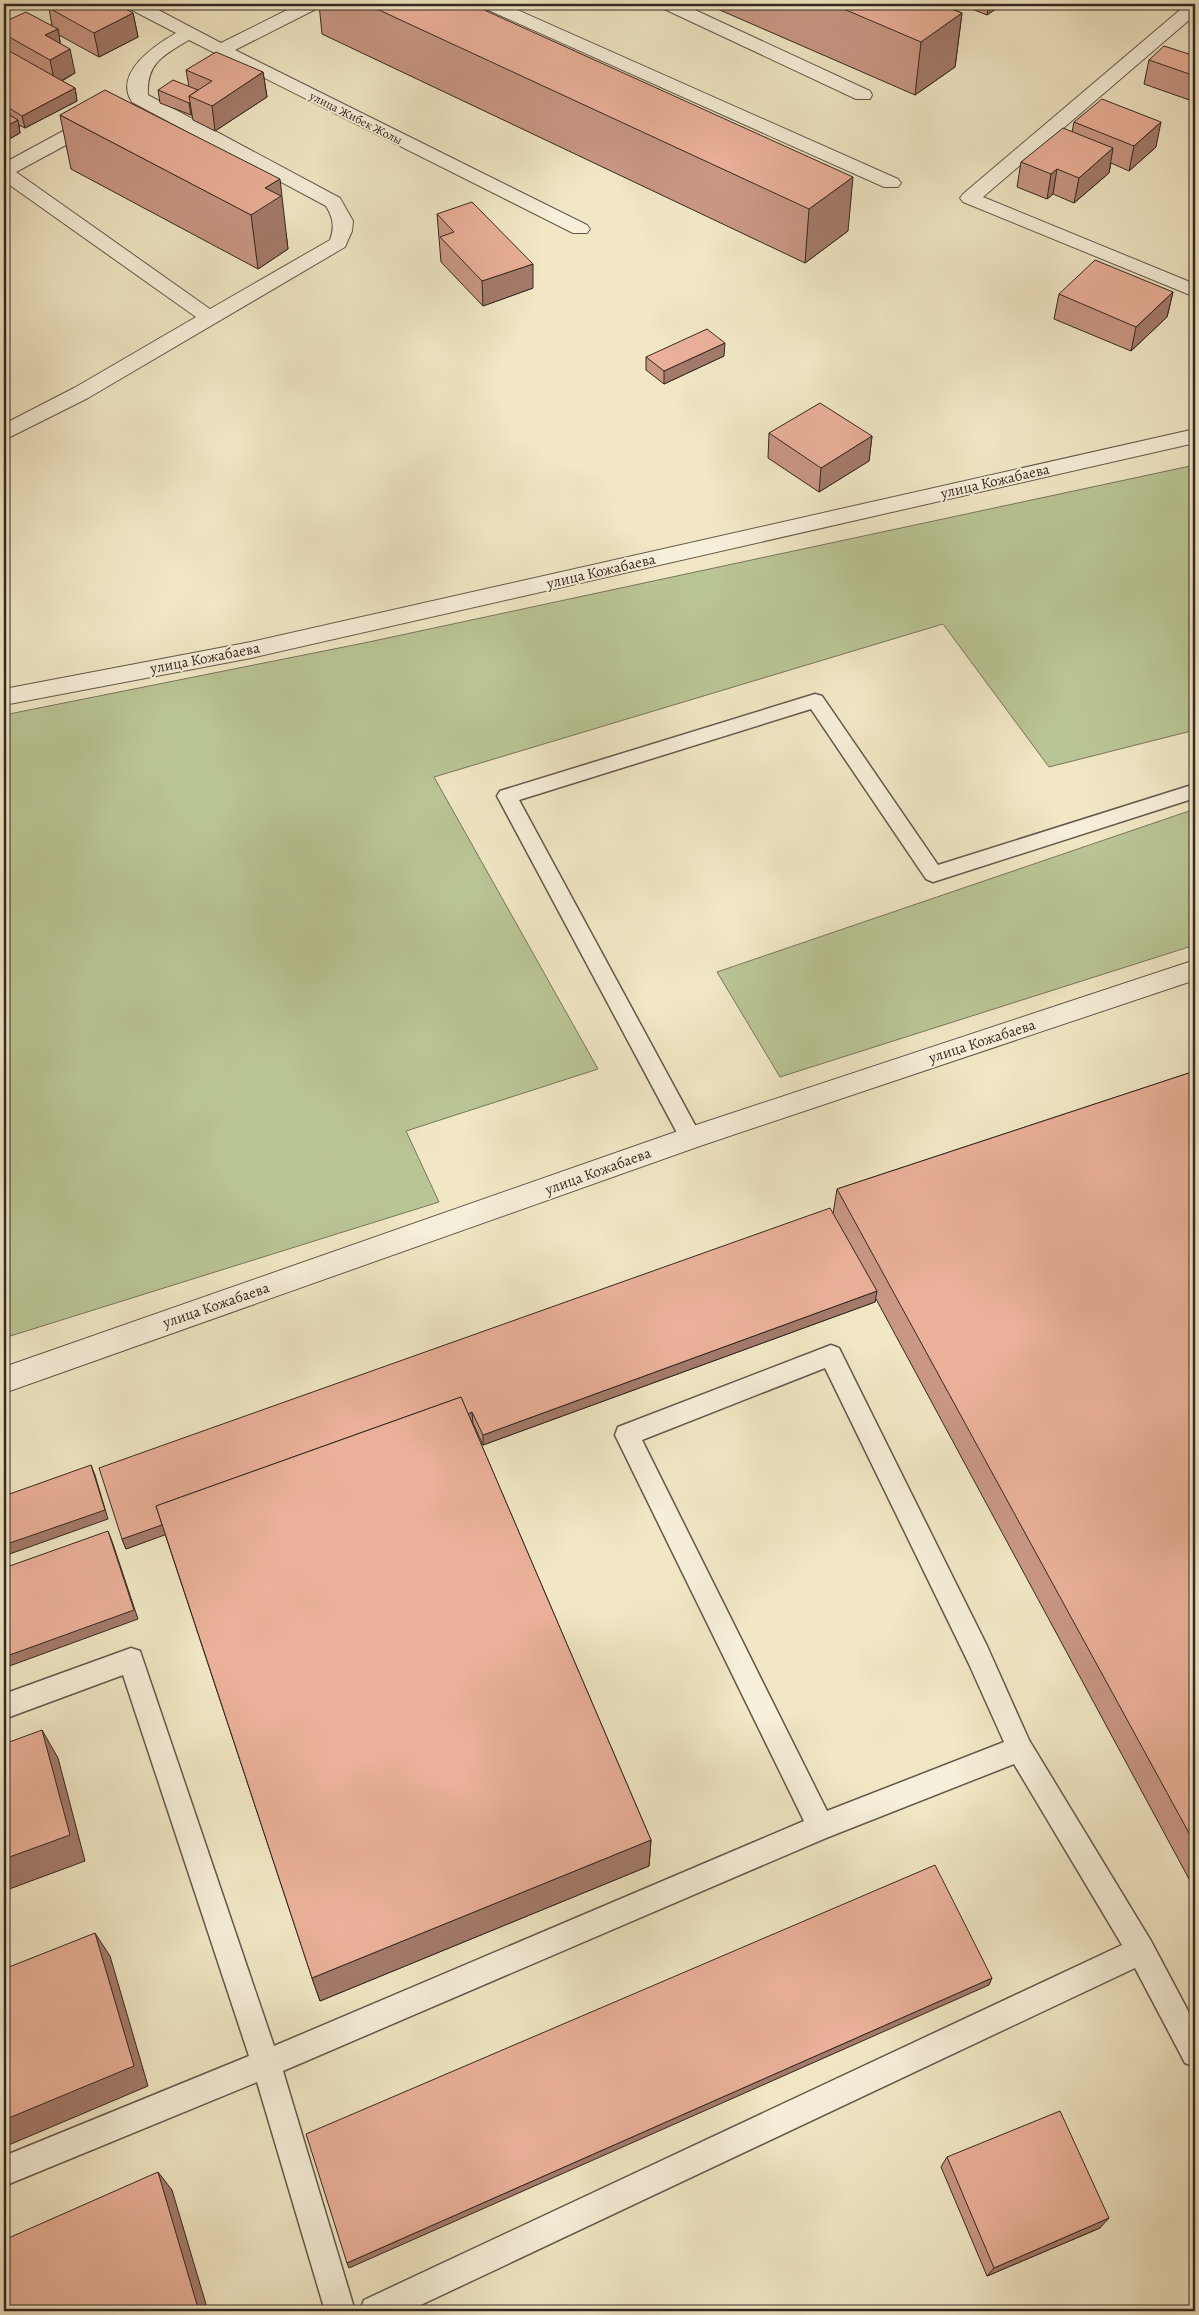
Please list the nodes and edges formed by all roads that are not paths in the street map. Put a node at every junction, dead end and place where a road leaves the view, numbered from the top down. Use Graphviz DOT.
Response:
graph roads {
  1 [pos="134,4"];
  2 [pos="312,4"];
  3 [pos="490,4"];
  4 [pos="668,4"];
  5 [pos="1195,6"];
  6 [pos="189,33"];
  7 [pos="221,50"];
  8 [pos="863,95"];
  9 [pos="125,105"];
  10 [pos="4,171"];
  11 [pos="891,183"];
  12 [pos="580,229"];
  13 [pos="1195,291"];
  14 [pos="210,318"];
  15 [pos="4,433"];
  16 [pos="1195,436"];
  17 [pos="4,697"];
  18 [pos="1195,791"];
  19 [pos="1195,970"];
  20 [pos="691,1138"];
  21 [pos="4,1380"];
  22 [pos="4,1706"];
  23 [pos="1020,1749"];
  24 [pos="821,1827"];
  25 [pos="1141,1952"];
  26 [pos="1195,2053"];
  27 [pos="266,2064"];
  28 [pos="4,2171"];
  29 [pos="340,2311"];
  30 [pos="376,2311"];
  1 -- 6 [label="street, улица Жибек Жолы"];
  2 -- 7 [label="street"];
  3 -- 11 [label="street"];
  4 -- 8 [label="street"];
  5 -- 13 [label="street"];
  6 -- 7 [label="street, улица Жибек Жолы"];
  6 -- 9 [label="street"];
  7 -- 12 [label="street, улица Жибек Жолы"];
  9 -- 10 [label="street"];
  9 -- 14 [label="street"];
  10 -- 14 [label="street"];
  14 -- 15 [label="street"];
  16 -- 17 [label="street, улица Кожабаева"];
  18 -- 20 [label="lane"];
  19 -- 20 [label="street, улица Кожабаева"];
  20 -- 21 [label="street, улица Кожабаева"];
  22 -- 27 [label="lane"];
  23 -- 24 [label="lane"];
  23 -- 24 [label="lane"];
  23 -- 25 [label="lane"];
  24 -- 27 [label="lane"];
  25 -- 26 [label="lane"];
  25 -- 30 [label="lane"];
  27 -- 28 [label="lane"];
  27 -- 29 [label="lane"];
}
